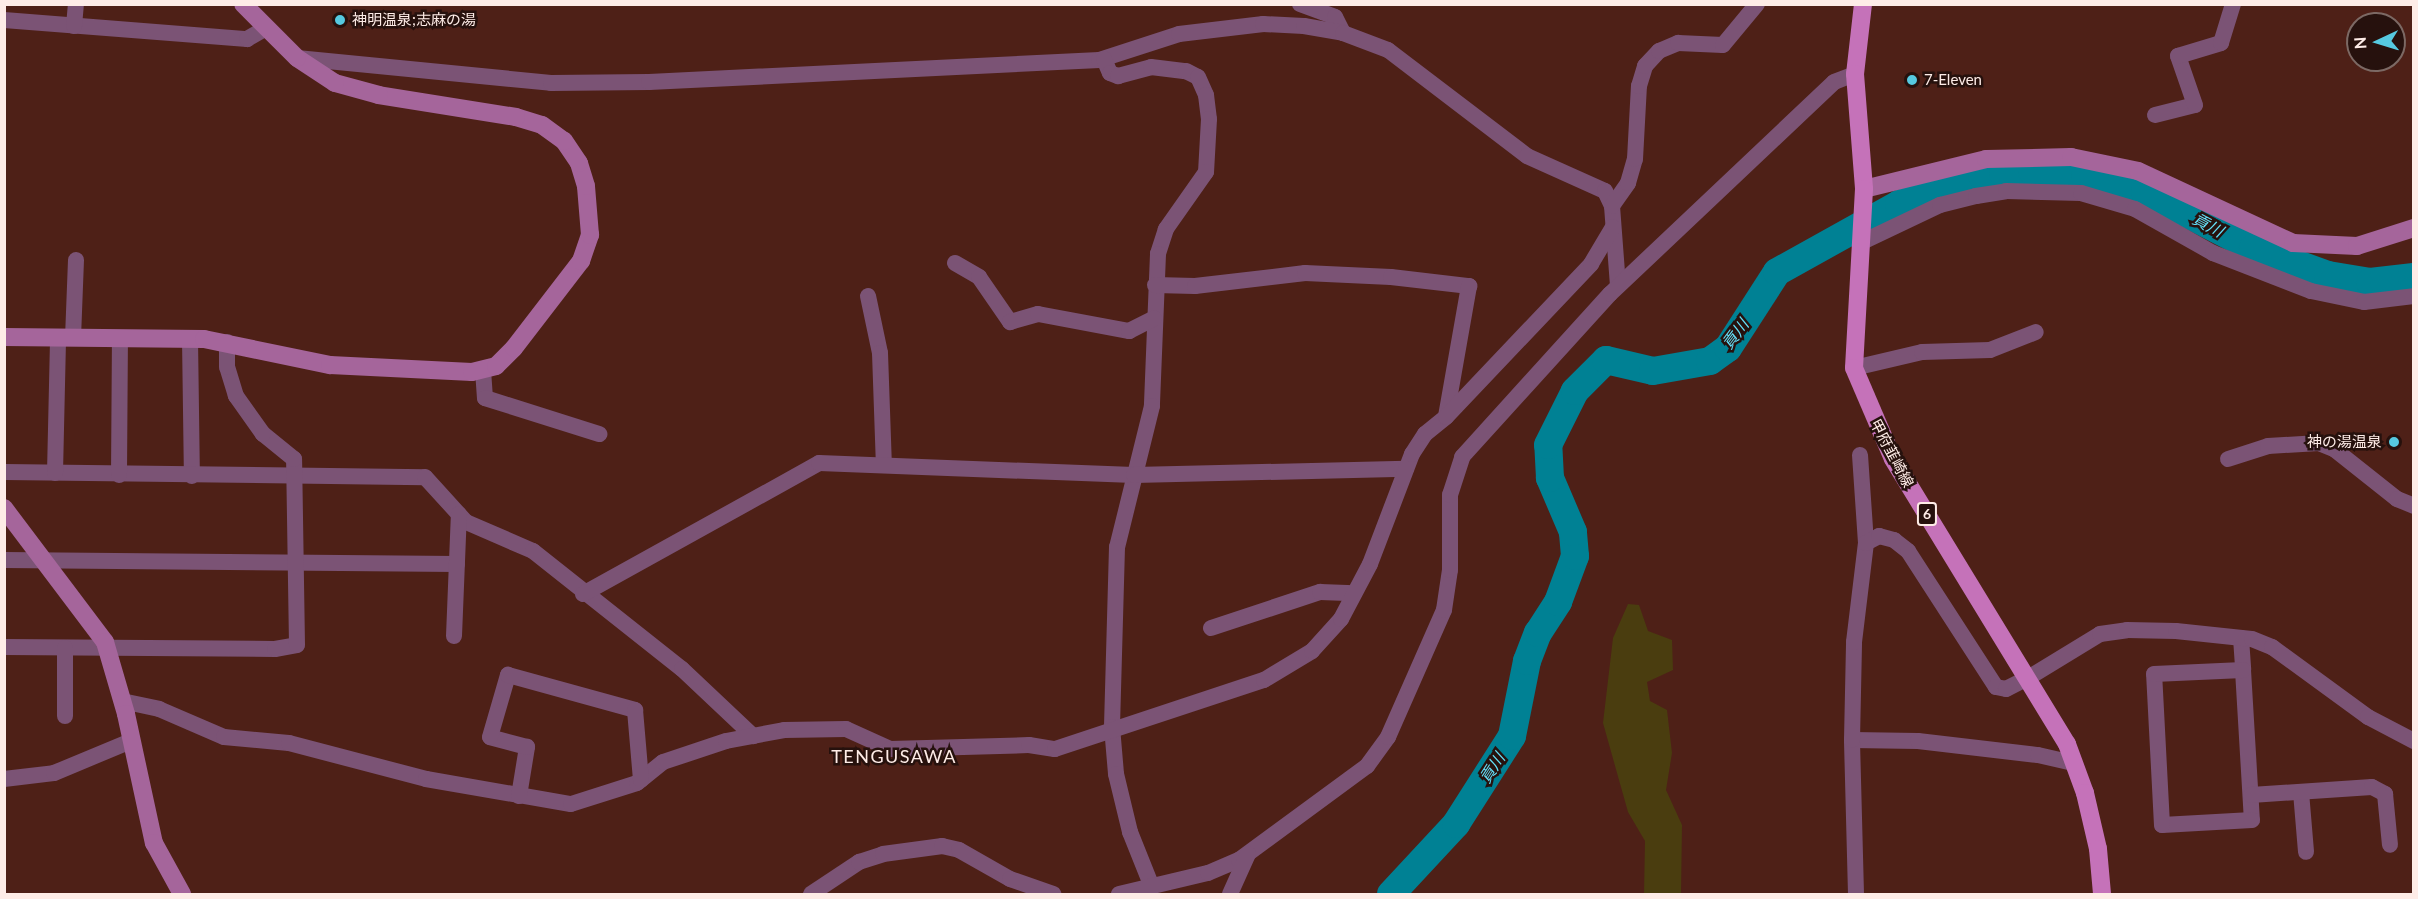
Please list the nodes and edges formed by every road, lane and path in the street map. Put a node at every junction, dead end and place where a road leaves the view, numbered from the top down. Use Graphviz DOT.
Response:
graph roads {
  1 [pos="76,4"];
  2 [pos="243,4"];
  3 [pos="1300,4"];
  4 [pos="1757,4"];
  5 [pos="1863,4"];
  6 [pos="2233,4"];
  7 [pos="4,20"];
  8 [pos="74,26"];
  9 [pos="264,29"];
  10 [pos="1343,33"];
  11 [pos="297,58"];
  12 [pos="1104,59"];
  13 [pos="1855,74"];
  14 [pos="2155,115"];
  15 [pos="1864,189"];
  16 [pos="1611,206"];
  17 [pos="1613,227"];
  18 [pos="2414,228"];
  19 [pos="1860,242"];
  20 [pos="76,260"];
  21 [pos="955,263"];
  22 [pos="1155,285"];
  23 [pos="1618,286"];
  24 [pos="868,296"];
  25 [pos="2414,296"];
  26 [pos="1154,318"];
  27 [pos="2036,332"];
  28 [pos="4,337"];
  29 [pos="66,337"];
  30 [pos="120,338"];
  31 [pos="190,339"];
  32 [pos="227,342"];
  33 [pos="1854,368"];
  34 [pos="483,370"];
  35 [pos="1446,417"];
  36 [pos="599,434"];
  37 [pos="1860,455"];
  38 [pos="2228,459"];
  39 [pos="884,465"];
  40 [pos="1406,469"];
  41 [pos="4,472"];
  42 [pos="54,473"];
  43 [pos="119,475"];
  44 [pos="1134,475"];
  45 [pos="192,476"];
  46 [pos="294,476"];
  47 [pos="2414,506"];
  48 [pos="4,508"];
  49 [pos="459,514"];
  50 [pos="1866,543"];
  51 [pos="4,560"];
  52 [pos="43,560"];
  53 [pos="296,563"];
  54 [pos="457,564"];
  55 [pos="1354,593"];
  56 [pos="583,594"];
  57 [pos="1211,628"];
  58 [pos="454,636"];
  59 [pos="2241,638"];
  60 [pos="4,647"];
  61 [pos="65,648"];
  62 [pos="107,649"];
  63 [pos="2243,670"];
  64 [pos="2028,678"];
  65 [pos="122,701"];
  66 [pos="65,716"];
  67 [pos="1112,728"];
  68 [pos="753,736"];
  69 [pos="1852,740"];
  70 [pos="131,741"];
  71 [pos="2414,741"];
  72 [pos="2074,763"];
  73 [pos="4,779"];
  74 [pos="641,780"];
  75 [pos="2301,792"];
  76 [pos="2251,795"];
  77 [pos="519,796"];
  78 [pos="2390,845"];
  79 [pos="2306,852"];
  80 [pos="1248,855"];
  81 [pos="1152,887"];
  82 [pos="182,894"];
  83 [pos="811,894"];
  84 [pos="1053,894"];
  85 [pos="1119,894"];
  86 [pos="1230,894"];
  87 [pos="1856,894"];
  88 [pos="2102,894"];
  1 -- 8 [label="street"];
  2 -- 9 [label="street"];
  3 -- 10 [label="street"];
  4 -- 16 [label="street"];
  5 -- 13 [label="main road, 甲府韮崎線 / 6"];
  6 -- 14 [label="street"];
  7 -- 8 [label="street"];
  8 -- 9 [label="street"];
  9 -- 11 [label="street"];
  10 -- 12 [label="street"];
  10 -- 16 [label="street"];
  11 -- 12 [label="street"];
  11 -- 34 [label="street"];
  12 -- 22 [label="street"];
  13 -- 15 [label="main road, 甲府韮崎線 / 6"];
  13 -- 23 [label="street"];
  15 -- 18 [label="street"];
  15 -- 19 [label="main road, 甲府韮崎線 / 6"];
  16 -- 17 [label="street"];
  17 -- 23 [label="street"];
  17 -- 35 [label="street"];
  19 -- 25 [label="street"];
  19 -- 33 [label="main road, 甲府韮崎線 / 6"];
  20 -- 29 [label="street"];
  21 -- 26 [label="street"];
  22 -- 26 [label="street"];
  22 -- 35 [label="street"];
  23 -- 80 [label="street"];
  24 -- 39 [label="street"];
  26 -- 44 [label="street"];
  27 -- 33 [label="street"];
  28 -- 29 [label="street"];
  29 -- 30 [label="street"];
  29 -- 42 [label="street"];
  30 -- 31 [label="street"];
  30 -- 43 [label="street"];
  31 -- 32 [label="street"];
  31 -- 45 [label="street"];
  32 -- 34 [label="street"];
  32 -- 46 [label="street"];
  33 -- 64 [label="main road, 甲府韮崎線 / 6"];
  34 -- 36 [label="street"];
  35 -- 40 [label="street"];
  37 -- 50 [label="street"];
  38 -- 47 [label="street"];
  39 -- 44 [label="street"];
  39 -- 56 [label="street"];
  40 -- 44 [label="street"];
  40 -- 55 [label="street"];
  41 -- 42 [label="street"];
  42 -- 43 [label="street"];
  43 -- 45 [label="street"];
  44 -- 67 [label="street"];
  45 -- 46 [label="street"];
  46 -- 49 [label="street"];
  46 -- 53 [label="street"];
  48 -- 52 [label="street"];
  49 -- 54 [label="street"];
  49 -- 56 [label="street"];
  50 -- 64 [label="street"];
  50 -- 69 [label="street"];
  51 -- 52 [label="street"];
  52 -- 53 [label="street"];
  52 -- 62 [label="street"];
  53 -- 54 [label="street"];
  53 -- 62 [label="street"];
  54 -- 58 [label="street"];
  55 -- 57 [label="street"];
  55 -- 67 [label="street"];
  56 -- 68 [label="street"];
  59 -- 63 [label="street"];
  59 -- 64 [label="street"];
  59 -- 71 [label="street"];
  60 -- 61 [label="street"];
  61 -- 62 [label="street"];
  61 -- 66 [label="street"];
  62 -- 65 [label="street"];
  63 -- 76 [label="street"];
  63 -- 76 [label="street"];
  64 -- 72 [label="main road, 甲府韮崎線 / 6"];
  65 -- 70 [label="street"];
  65 -- 77 [label="street"];
  67 -- 68 [label="street"];
  67 -- 81 [label="street"];
  68 -- 74 [label="street"];
  69 -- 72 [label="street"];
  69 -- 87 [label="street"];
  70 -- 73 [label="street"];
  70 -- 82 [label="street"];
  72 -- 88 [label="main road, 甲府韮崎線 / 6"];
  74 -- 77 [label="street"];
  74 -- 77 [label="street"];
  75 -- 76 [label="street"];
  75 -- 78 [label="street"];
  75 -- 79 [label="street"];
  80 -- 81 [label="street"];
  80 -- 86 [label="street"];
  81 -- 85 [label="street"];
  83 -- 84 [label="street"];
}
